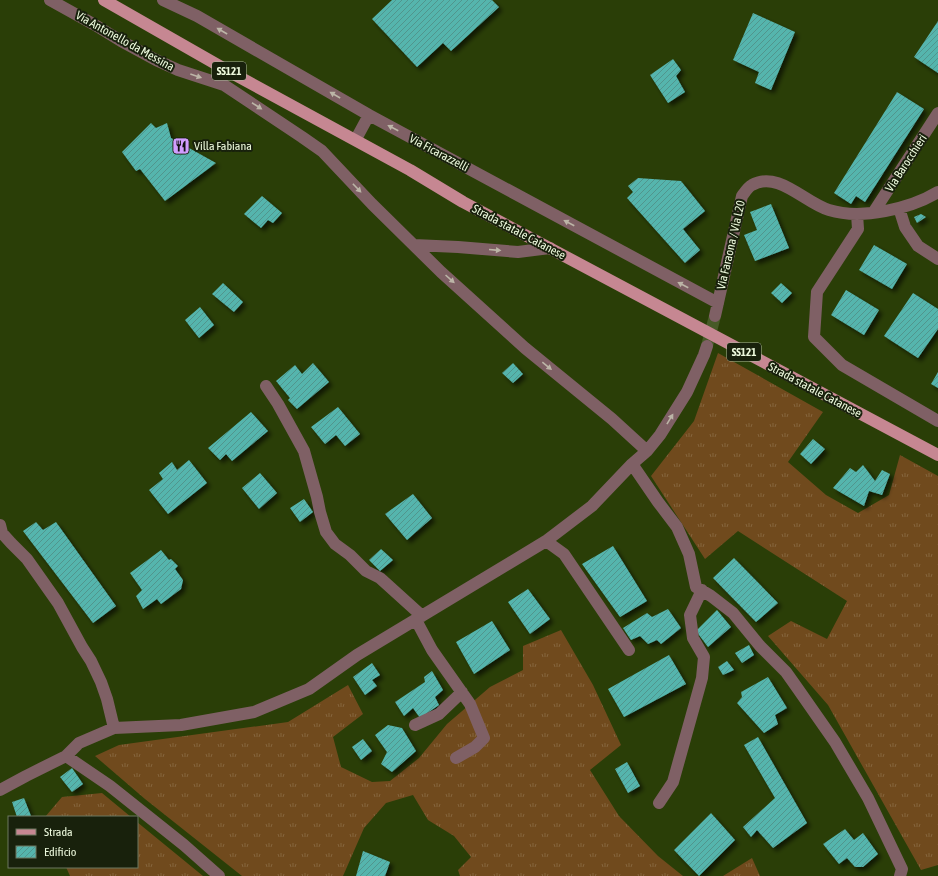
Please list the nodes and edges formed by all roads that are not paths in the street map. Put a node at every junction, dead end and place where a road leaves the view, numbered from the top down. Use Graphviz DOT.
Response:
graph roads {
  1 [pos="50,0"];
  2 [pos="104,0"];
  3 [pos="163,0"];
  4 [pos="938,113"];
  5 [pos="368,115"];
  6 [pos="356,139"];
  7 [pos="938,192"];
  8 [pos="899,208"];
  9 [pos="873,213"];
  10 [pos="857,214"];
  11 [pos="414,245"];
  12 [pos="550,248"];
  13 [pos="938,259"];
  14 [pos="718,303"];
  15 [pos="715,316"];
  16 [pos="707,346"];
  17 [pos="266,386"];
  18 [pos="938,421"];
  19 [pos="647,451"];
  20 [pos="938,455"];
  21 [pos="632,464"];
  22 [pos="0,525"];
  23 [pos="546,541"];
  24 [pos="702,590"];
  25 [pos="419,618"];
  26 [pos="629,650"];
  27 [pos="462,692"];
  28 [pos="415,725"];
  29 [pos="114,728"];
  30 [pos="66,756"];
  31 [pos="456,758"];
  32 [pos="0,790"];
  33 [pos="659,803"];
  34 [pos="219,876"];
  35 [pos="900,876"];
  1 -- 11 [label="street, Via Antonello da Messina, one-way"];
  2 -- 6 [label="main road, Strada statale Catanese / SS121"];
  5 -- 3 [label="street, Via Ficarazzelli, one-way"];
  4 -- 9 [label="street, Via Barocchieri"];
  5 -- 6 [label="street"];
  14 -- 5 [label="street, Via Ficarazzelli, one-way"];
  6 -- 12 [label="main road, Strada statale Catanese / SS121"];
  7 -- 8 [label="street, Via Faraona / Via L20"];
  8 -- 9 [label="street, Via Faraona / Via L20"];
  8 -- 13 [label="street"];
  9 -- 10 [label="street, Via Faraona / Via L20"];
  10 -- 14 [label="street, Via Faraona / Via L20"];
  10 -- 18 [label="street"];
  11 -- 12 [label="street, one-way"];
  11 -- 19 [label="street, Via Antonello da Messina, one-way"];
  12 -- 20 [label="main road, Strada statale Catanese / SS121"];
  14 -- 15 [label="street, Via Faraona / Via L20"];
  19 -- 16 [label="street, one-way"];
  17 -- 25 [label="street"];
  19 -- 21 [label="street"];
  21 -- 23 [label="street"];
  21 -- 24 [label="street"];
  22 -- 29 [label="street"];
  23 -- 25 [label="street"];
  23 -- 26 [label="street"];
  24 -- 33 [label="street"];
  24 -- 35 [label="street"];
  25 -- 27 [label="street"];
  25 -- 29 [label="street"];
  27 -- 28 [label="street"];
  27 -- 31 [label="street"];
  29 -- 30 [label="street"];
  30 -- 32 [label="street"];
  30 -- 34 [label="street"];
}
